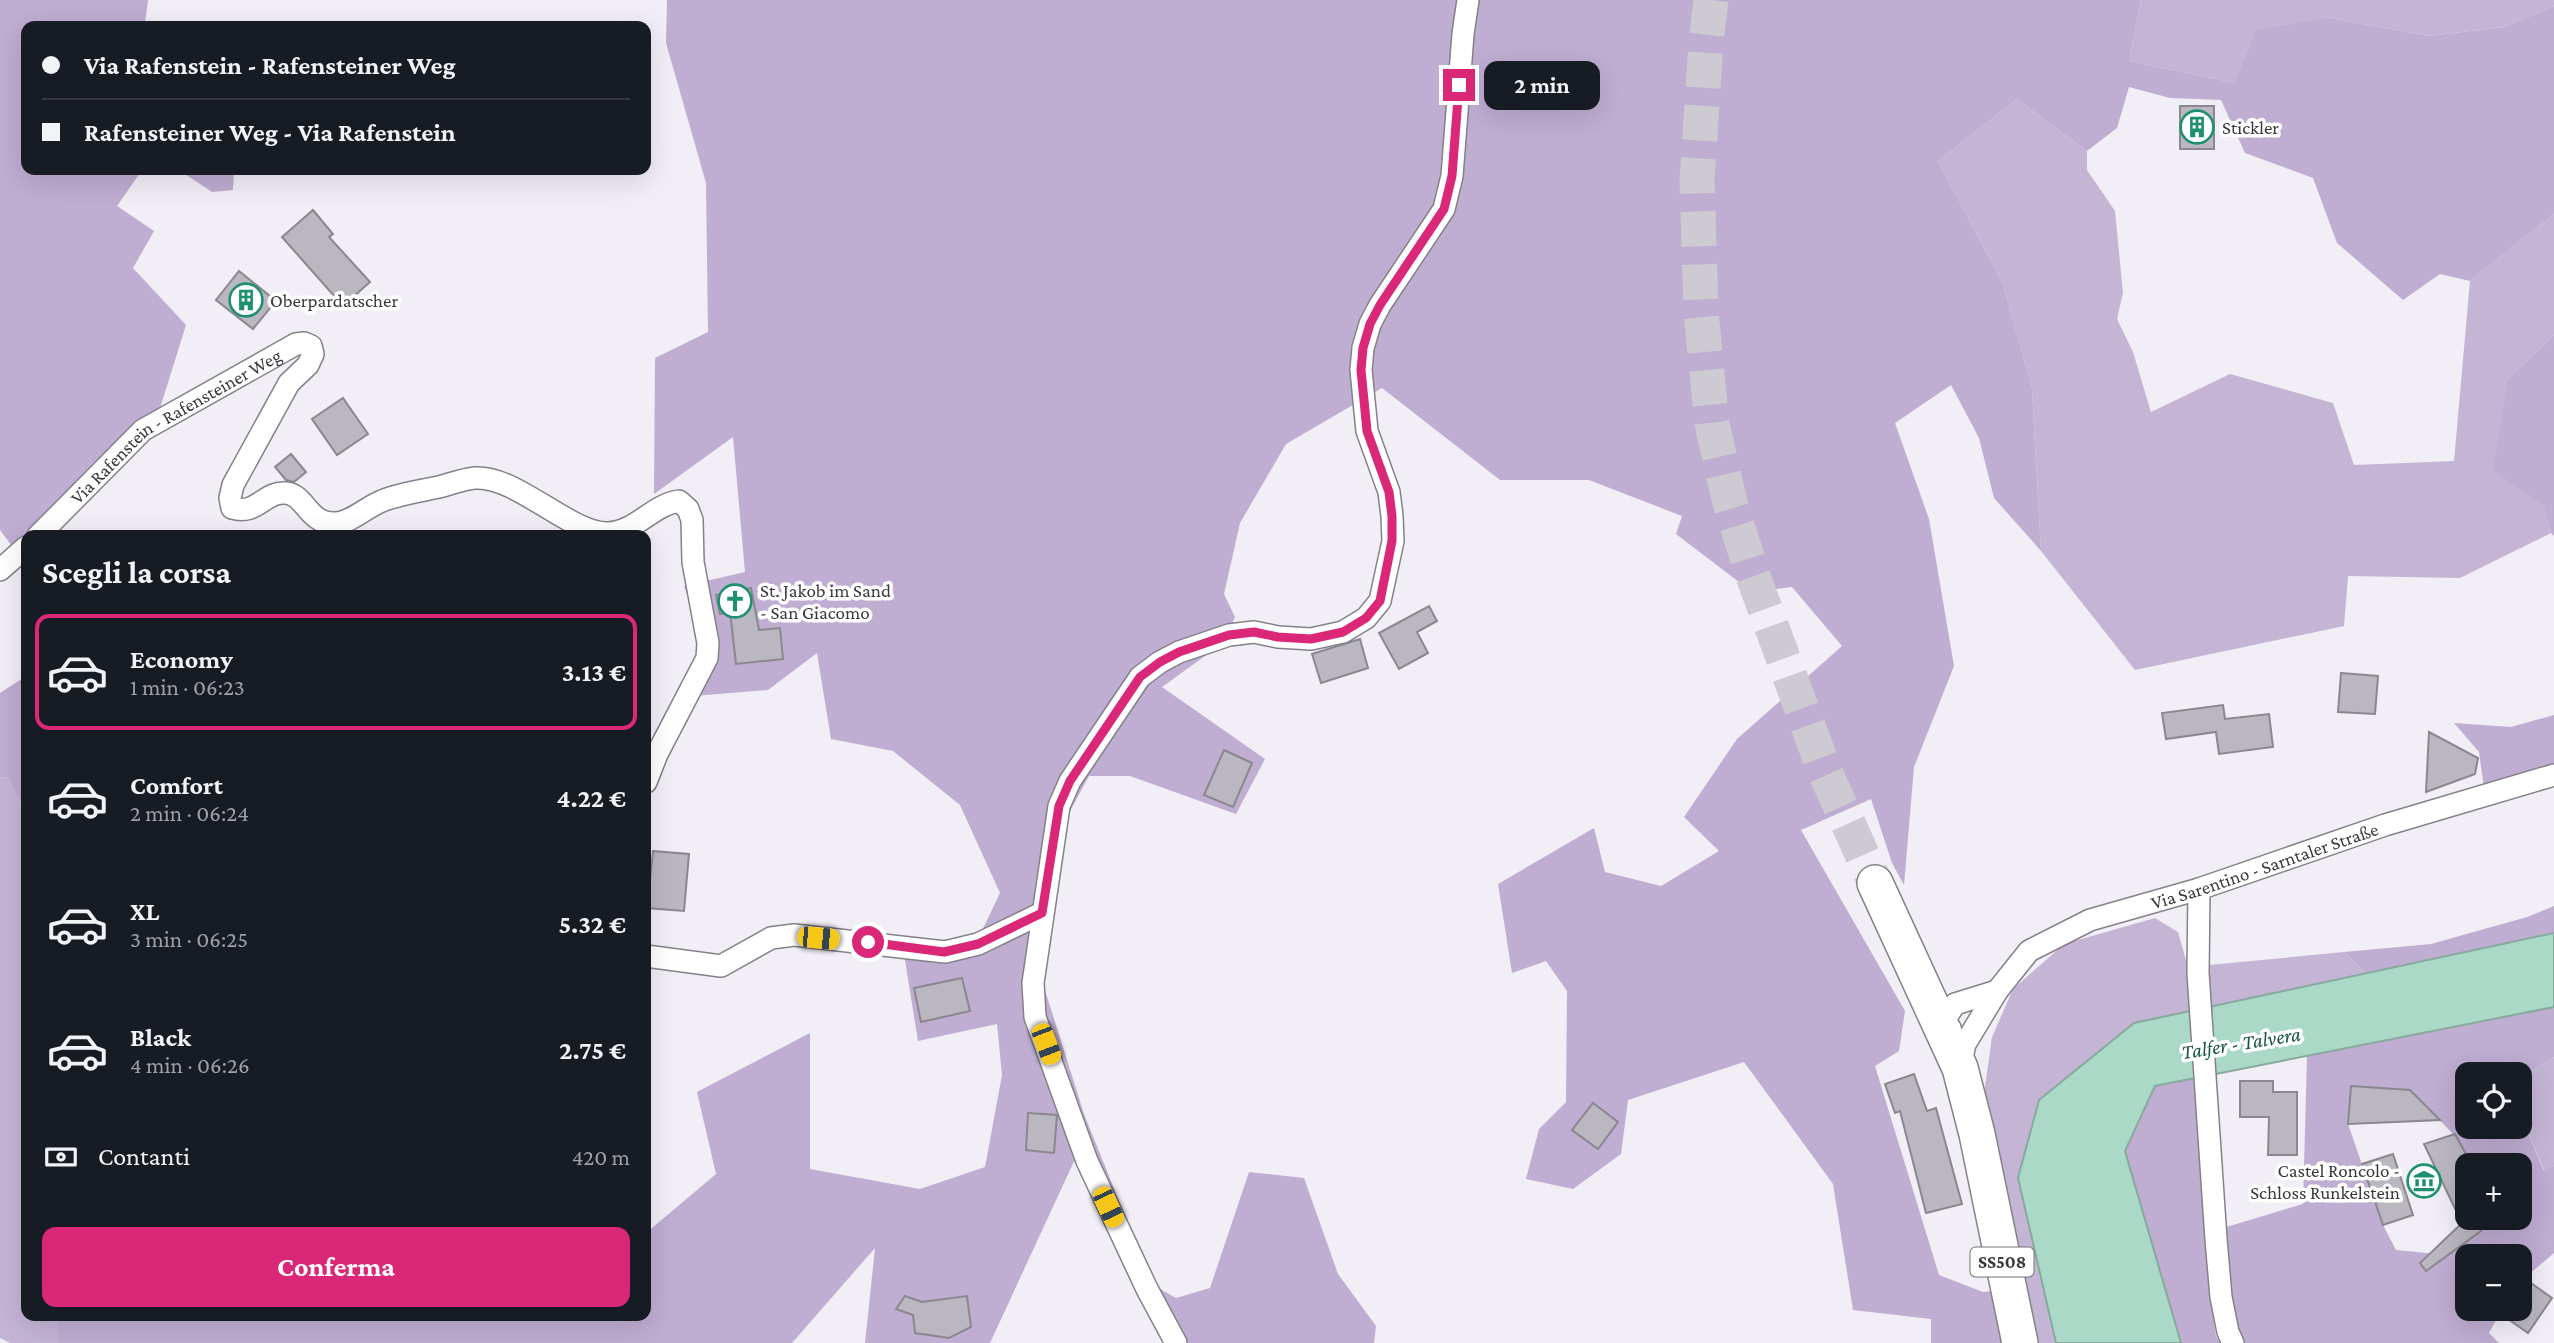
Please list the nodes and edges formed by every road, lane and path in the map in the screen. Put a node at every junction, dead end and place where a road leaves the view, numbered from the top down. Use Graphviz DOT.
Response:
graph roads {
  1 [pos="1468,0"];
  2 [pos="44,530"];
  3 [pos="588,530"];
  4 [pos="626,530"];
  5 [pos="21,551"];
  6 [pos="0,570"];
  7 [pos="651,771"];
  8 [pos="2554,775"];
  9 [pos="1875,883"];
  10 [pos="2199,889"];
  11 [pos="1042,913"];
  12 [pos="651,957"];
  13 [pos="1997,991"];
  14 [pos="1948,1014"];
  15 [pos="1977,1027"];
  16 [pos="1959,1068"];
  17 [pos="1176,1343"];
  18 [pos="2020,1343"];
  19 [pos="2233,1343"];
  1 -- 11 [label="street"];
  2 -- 3 [label="street, Via Rafenstein - Rafensteiner Weg"];
  4 -- 7 [label="street, Via Rafenstein - Rafensteiner Weg"];
  5 -- 6 [label="street"];
  8 -- 10 [label="street, Via Sarentino - Sarntaler Straße"];
  9 -- 14 [label="main road, SS508"];
  10 -- 13 [label="street, Via Sarentino - Sarntaler Straße"];
  10 -- 19 [label="street"];
  11 -- 12 [label="street"];
  11 -- 17 [label="street"];
  13 -- 14 [label="street"];
  13 -- 15 [label="street, Via Sarentino - Sarntaler Straße"];
  14 -- 15 [label="street"];
  14 -- 16 [label="main road, SS508"];
  15 -- 16 [label="street, Via Sarentino - Sarntaler Straße"];
  16 -- 18 [label="main road, SS508"];
}
